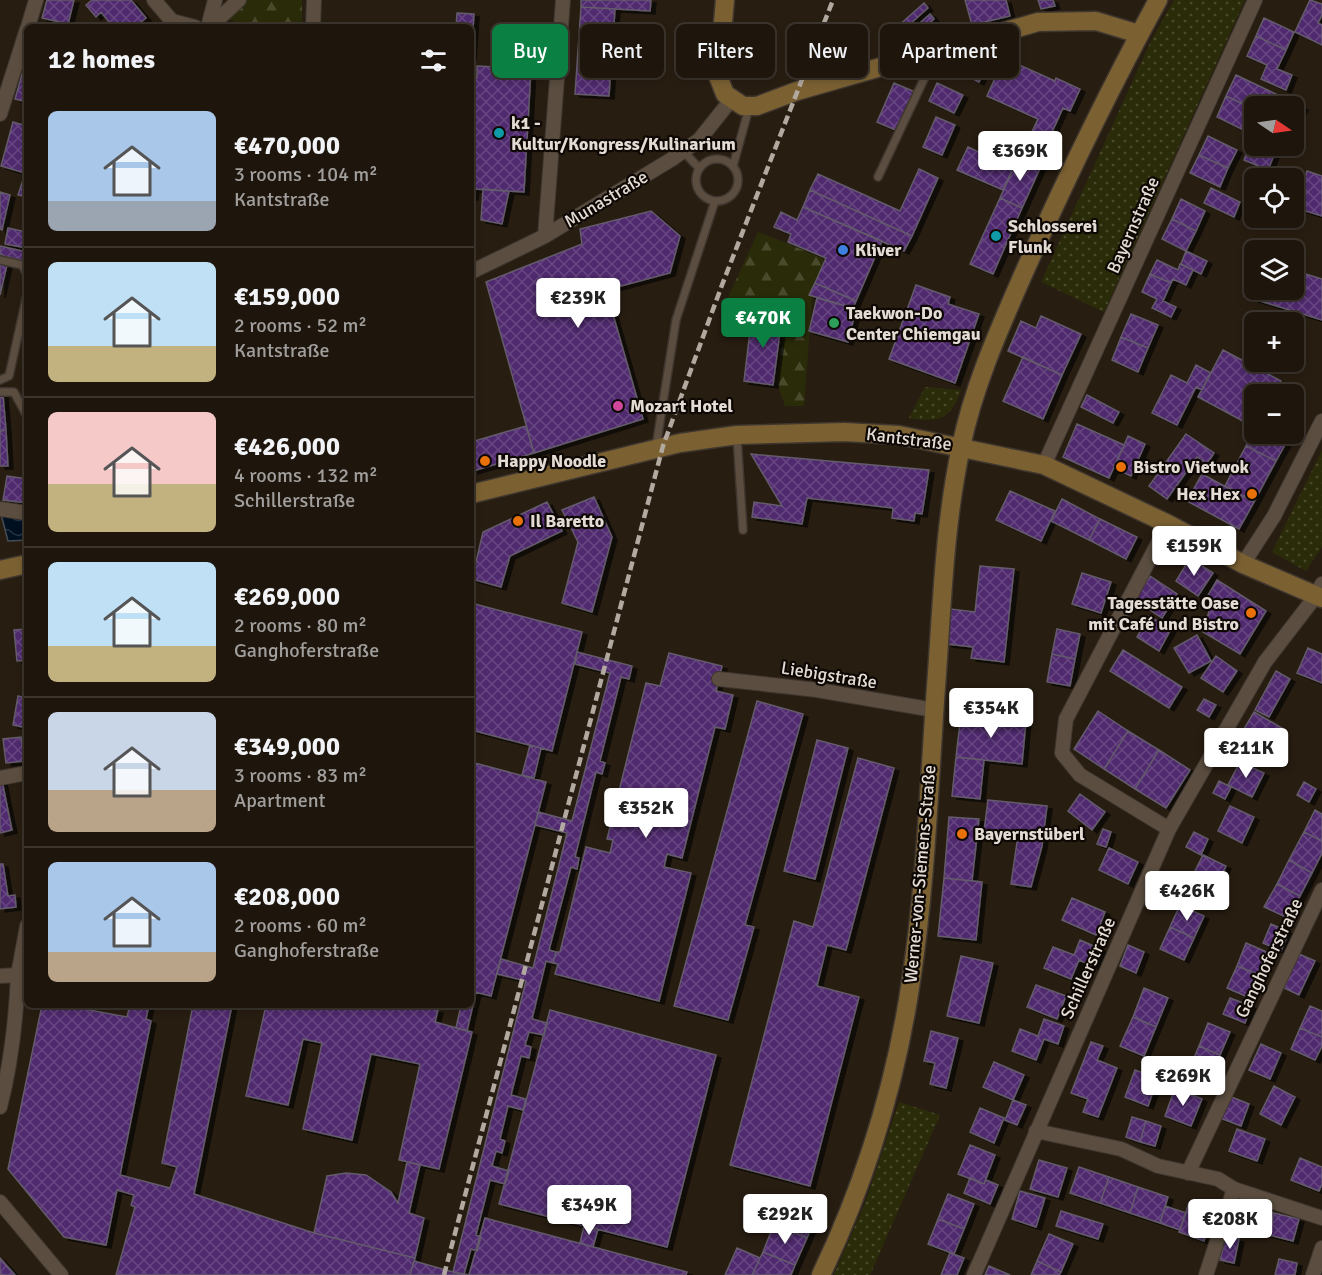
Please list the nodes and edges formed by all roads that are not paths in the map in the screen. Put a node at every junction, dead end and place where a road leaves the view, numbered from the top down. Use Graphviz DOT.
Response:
graph roads {
  1 [pos="36,0"];
  2 [pos="154,0"];
  3 [pos="214,0"];
  4 [pos="239,0"];
  5 [pos="314,0"];
  6 [pos="562,0"];
  7 [pos="725,0"];
  8 [pos="1158,0"];
  9 [pos="1255,0"];
  10 [pos="28,24"];
  11 [pos="184,24"];
  12 [pos="210,24"];
  13 [pos="212,24"];
  14 [pos="314,24"];
  15 [pos="1019,28"];
  16 [pos="1139,34"];
  17 [pos="24,38"];
  18 [pos="880,68"];
  19 [pos="924,78"];
  20 [pos="731,100"];
  21 [pos="750,107"];
  22 [pos="0,114"];
  23 [pos="683,151"];
  24 [pos="733,166"];
  25 [pos="699,168"];
  26 [pos="878,177"];
  27 [pos="715,201"];
  28 [pos="545,236"];
  29 [pos="0,260"];
  30 [pos="24,269"];
  31 [pos="474,271"];
  32 [pos="24,308"];
  33 [pos="0,380"];
  34 [pos="0,392"];
  35 [pos="24,410"];
  36 [pos="1322,421"];
  37 [pos="737,435"];
  38 [pos="961,446"];
  39 [pos="656,447"];
  40 [pos="1044,465"];
  41 [pos="474,493"];
  42 [pos="0,509"];
  43 [pos="24,513"];
  44 [pos="1168,524"];
  45 [pos="743,530"];
  46 [pos="1243,564"];
  47 [pos="24,565"];
  48 [pos="0,570"];
  49 [pos="1320,593"];
  50 [pos="719,679"];
  51 [pos="934,710"];
  52 [pos="24,774"];
  53 [pos="0,778"];
  54 [pos="1169,829"];
  55 [pos="1322,890"];
  56 [pos="24,942"];
  57 [pos="18,975"];
  58 [pos="0,976"];
  59 [pos="0,1107"];
  60 [pos="1036,1131"];
  61 [pos="1188,1173"];
  62 [pos="1234,1189"];
  63 [pos="0,1202"];
  64 [pos="1322,1218"];
  65 [pos="1322,1248"];
  66 [pos="62,1275"];
  67 [pos="821,1275"];
  68 [pos="974,1275"];
  69 [pos="1206,1275"];
  70 [pos="1312,1275"];
  1 -- 10 [label="street"];
  2 -- 11 [label="street"];
  3 -- 12 [label="street"];
  4 -- 13 [label="street"];
  5 -- 14 [label="street"];
  6 -- 28 [label="street"];
  7 -- 20 [label="street"];
  8 -- 16 [label="street, Werner-von-Siemens-Straße"];
  9 -- 40 [label="street, Bayernstraße"];
  15 -- 16 [label="street"];
  16 -- 38 [label="street, Werner-von-Siemens-Straße"];
  17 -- 22 [label="street"];
  18 -- 21 [label="street"];
  19 -- 26 [label="lane"];
  20 -- 21 [label="street"];
  20 -- 23 [label="street, Munastraße"];
  21 -- 24 [label="lane"];
  23 -- 25 [label="lane"];
  23 -- 28 [label="street, Munastraße"];
  24 -- 25 [label="lane"];
  24 -- 27 [label="lane"];
  25 -- 27 [label="lane"];
  27 -- 39 [label="lane"];
  28 -- 31 [label="street, Munastraße"];
  29 -- 30 [label="lane"];
  32 -- 33 [label="lane"];
  34 -- 35 [label="lane"];
  36 -- 46 [label="street"];
  37 -- 38 [label="street, Kantstraße"];
  37 -- 39 [label="street, Kantstraße"];
  37 -- 45 [label="lane"];
  38 -- 40 [label="street, Kantstraße"];
  38 -- 51 [label="street, Werner-von-Siemens-Straße"];
  39 -- 41 [label="street, Kantstraße"];
  40 -- 44 [label="street, Kantstraße"];
  42 -- 43 [label="street"];
  44 -- 46 [label="street, Kantstraße"];
  44 -- 54 [label="street"];
  46 -- 49 [label="street, Kantstraße"];
  47 -- 48 [label="street"];
  49 -- 54 [label="street, Schillerstraße"];
  50 -- 51 [label="street, Liebigstraße"];
  51 -- 67 [label="street, Werner-von-Siemens-Straße"];
  52 -- 53 [label="street"];
  54 -- 60 [label="street, Schillerstraße"];
  55 -- 61 [label="street, Ganghoferstraße"];
  56 -- 57 [label="street"];
  57 -- 58 [label="street"];
  57 -- 59 [label="street"];
  60 -- 61 [label="street"];
  60 -- 68 [label="street, Schillerstraße"];
  61 -- 62 [label="street"];
  62 -- 64 [label="street"];
  62 -- 69 [label="street"];
  63 -- 66 [label="street"];
  65 -- 70 [label="street"];
}
